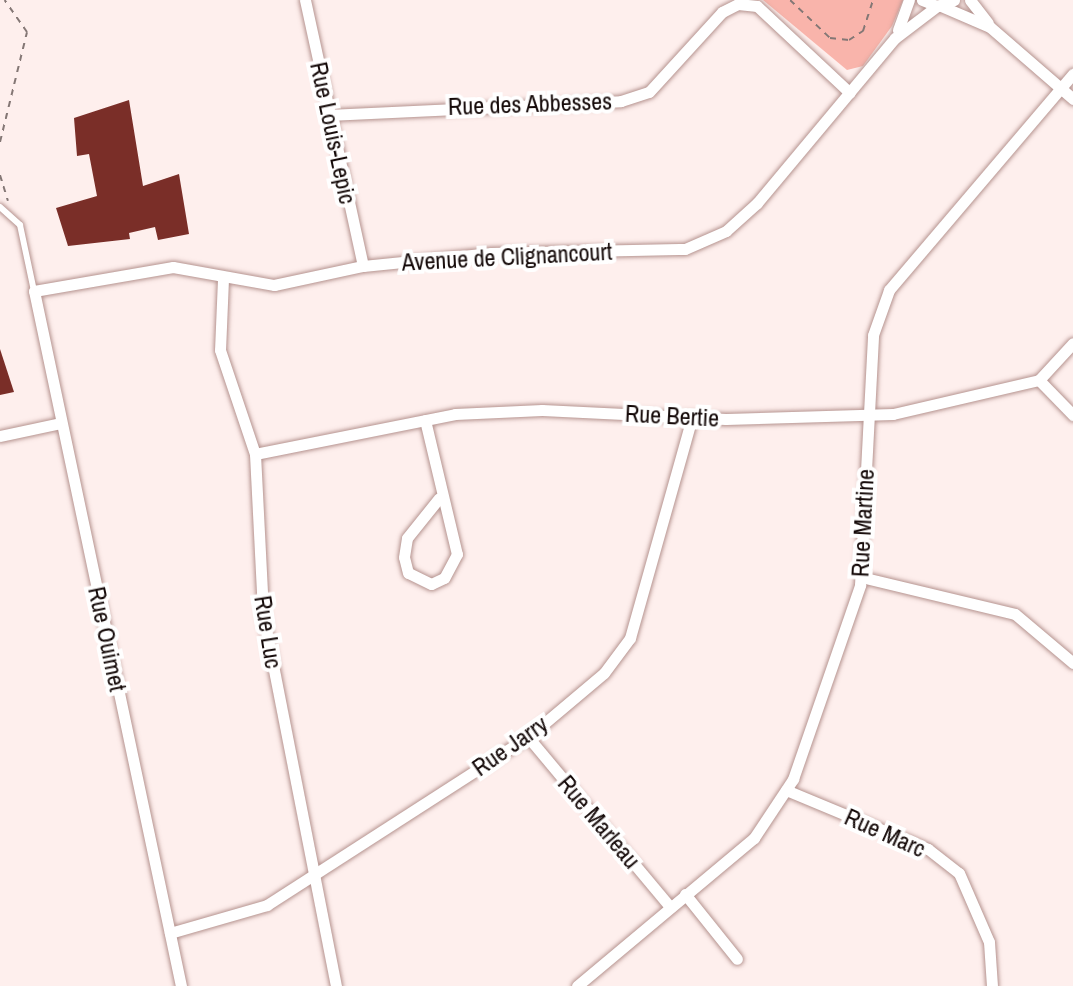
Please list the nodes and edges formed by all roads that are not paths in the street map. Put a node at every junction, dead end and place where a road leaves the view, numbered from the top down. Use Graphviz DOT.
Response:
graph roads {
  1 [pos="305,0"];
  2 [pos="909,0"];
  3 [pos="922,0"];
  4 [pos="954,0"];
  5 [pos="970,0"];
  6 [pos="939,6"];
  7 [pos="990,27"];
  8 [pos="895,38"];
  9 [pos="1073,74"];
  10 [pos="1062,88"];
  11 [pos="850,93"];
  12 [pos="1073,99"];
  13 [pos="328,115"];
  14 [pos="0,207"];
  15 [pos="363,266"];
  16 [pos="223,279"];
  17 [pos="34,291"];
  18 [pos="1073,343"];
  19 [pos="1039,380"];
  20 [pos="1073,415"];
  21 [pos="692,417"];
  22 [pos="869,417"];
  23 [pos="425,420"];
  24 [pos="61,423"];
  25 [pos="0,436"];
  26 [pos="255,454"];
  27 [pos="439,498"];
  28 [pos="861,577"];
  29 [pos="1073,663"];
  30 [pos="528,737"];
  31 [pos="786,790"];
  32 [pos="313,874"];
  33 [pos="685,894"];
  34 [pos="670,907"];
  35 [pos="170,933"];
  36 [pos="737,959"];
  37 [pos="181,986"];
  38 [pos="336,986"];
  39 [pos="577,986"];
  40 [pos="992,986"];
  1 -- 13 [label="street, Rue Louis-Lepic"];
  2 -- 8 [label="street"];
  3 -- 6 [label="street"];
  4 -- 6 [label="street"];
  5 -- 7 [label="street"];
  6 -- 7 [label="street"];
  6 -- 8 [label="street"];
  7 -- 10 [label="street"];
  8 -- 11 [label="street, Avenue de Clignancourt"];
  9 -- 10 [label="street, Rue Martine"];
  10 -- 12 [label="street"];
  10 -- 22 [label="street, Rue Martine"];
  11 -- 13 [label="street, Rue des Abbesses"];
  11 -- 15 [label="street, Avenue de Clignancourt"];
  13 -- 15 [label="street, Rue Louis-Lepic"];
  14 -- 17 [label="lane"];
  15 -- 16 [label="street, Avenue de Clignancourt"];
  16 -- 17 [label="street, Avenue de Clignancourt"];
  16 -- 26 [label="street, Rue Luc"];
  17 -- 24 [label="street, Rue Ouimet"];
  18 -- 19 [label="street"];
  19 -- 20 [label="street"];
  19 -- 22 [label="street, Rue Bertie"];
  21 -- 22 [label="street, Rue Bertie"];
  21 -- 23 [label="street, Rue Bertie"];
  21 -- 30 [label="street, Rue Jarry"];
  22 -- 28 [label="street, Rue Martine"];
  23 -- 26 [label="street, Rue Bertie"];
  23 -- 27 [label="street"];
  24 -- 25 [label="street"];
  24 -- 35 [label="street, Rue Ouimet"];
  26 -- 32 [label="street, Rue Luc"];
  27 -- 27 [label="street"];
  28 -- 29 [label="street"];
  28 -- 31 [label="street, Rue Martine"];
  30 -- 32 [label="street, Rue Jarry"];
  30 -- 34 [label="street, Rue Marleau"];
  31 -- 33 [label="street, Rue Martine"];
  31 -- 40 [label="street, Rue Marc"];
  32 -- 35 [label="street, Rue Jarry"];
  32 -- 38 [label="street, Rue Luc"];
  33 -- 34 [label="street, Rue Martine"];
  33 -- 36 [label="street"];
  34 -- 39 [label="street, Rue Martine"];
  35 -- 37 [label="street, Rue Ouimet"];
}
